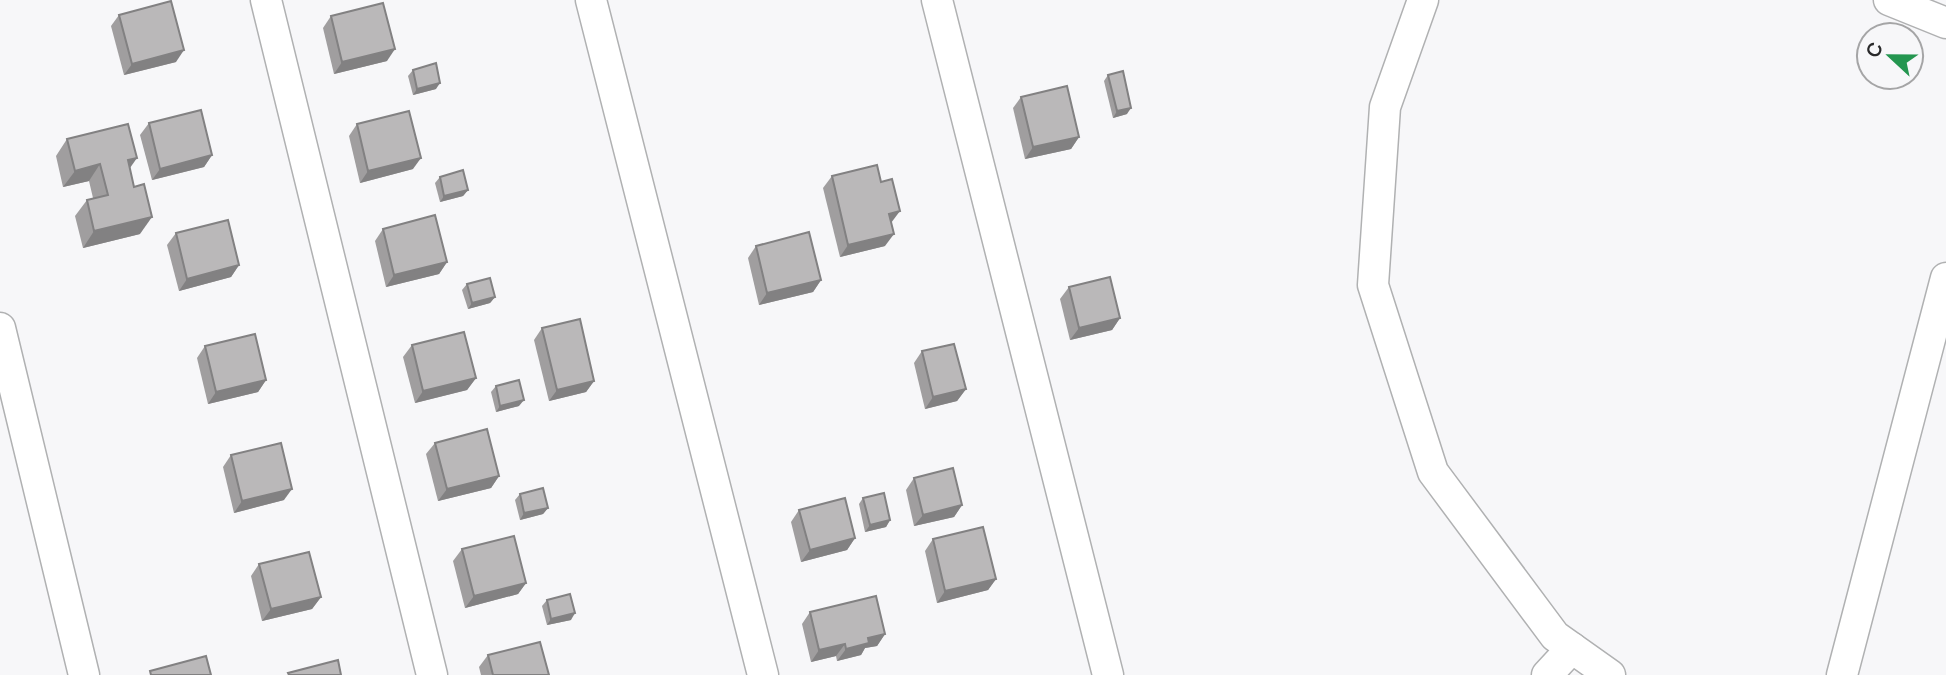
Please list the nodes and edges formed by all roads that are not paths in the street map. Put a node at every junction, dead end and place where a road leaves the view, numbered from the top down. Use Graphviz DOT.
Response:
graph roads {
  1 [pos="266,0"];
  2 [pos="591,0"];
  3 [pos="937,0"];
  4 [pos="1423,0"];
  5 [pos="1889,0"];
  6 [pos="1946,23"];
  7 [pos="1946,278"];
  8 [pos="0,328"];
  9 [pos="1572,648"];
  10 [pos="84,675"];
  11 [pos="432,675"];
  12 [pos="763,675"];
  13 [pos="1108,675"];
  14 [pos="1547,675"];
  15 [pos="1610,675"];
  16 [pos="1842,675"];
  1 -- 11 [label="street"];
  2 -- 12 [label="street"];
  3 -- 13 [label="street"];
  4 -- 9 [label="street"];
  5 -- 6 [label="street"];
  7 -- 16 [label="street"];
  8 -- 10 [label="street"];
  9 -- 14 [label="street"];
  9 -- 15 [label="street"];
}
